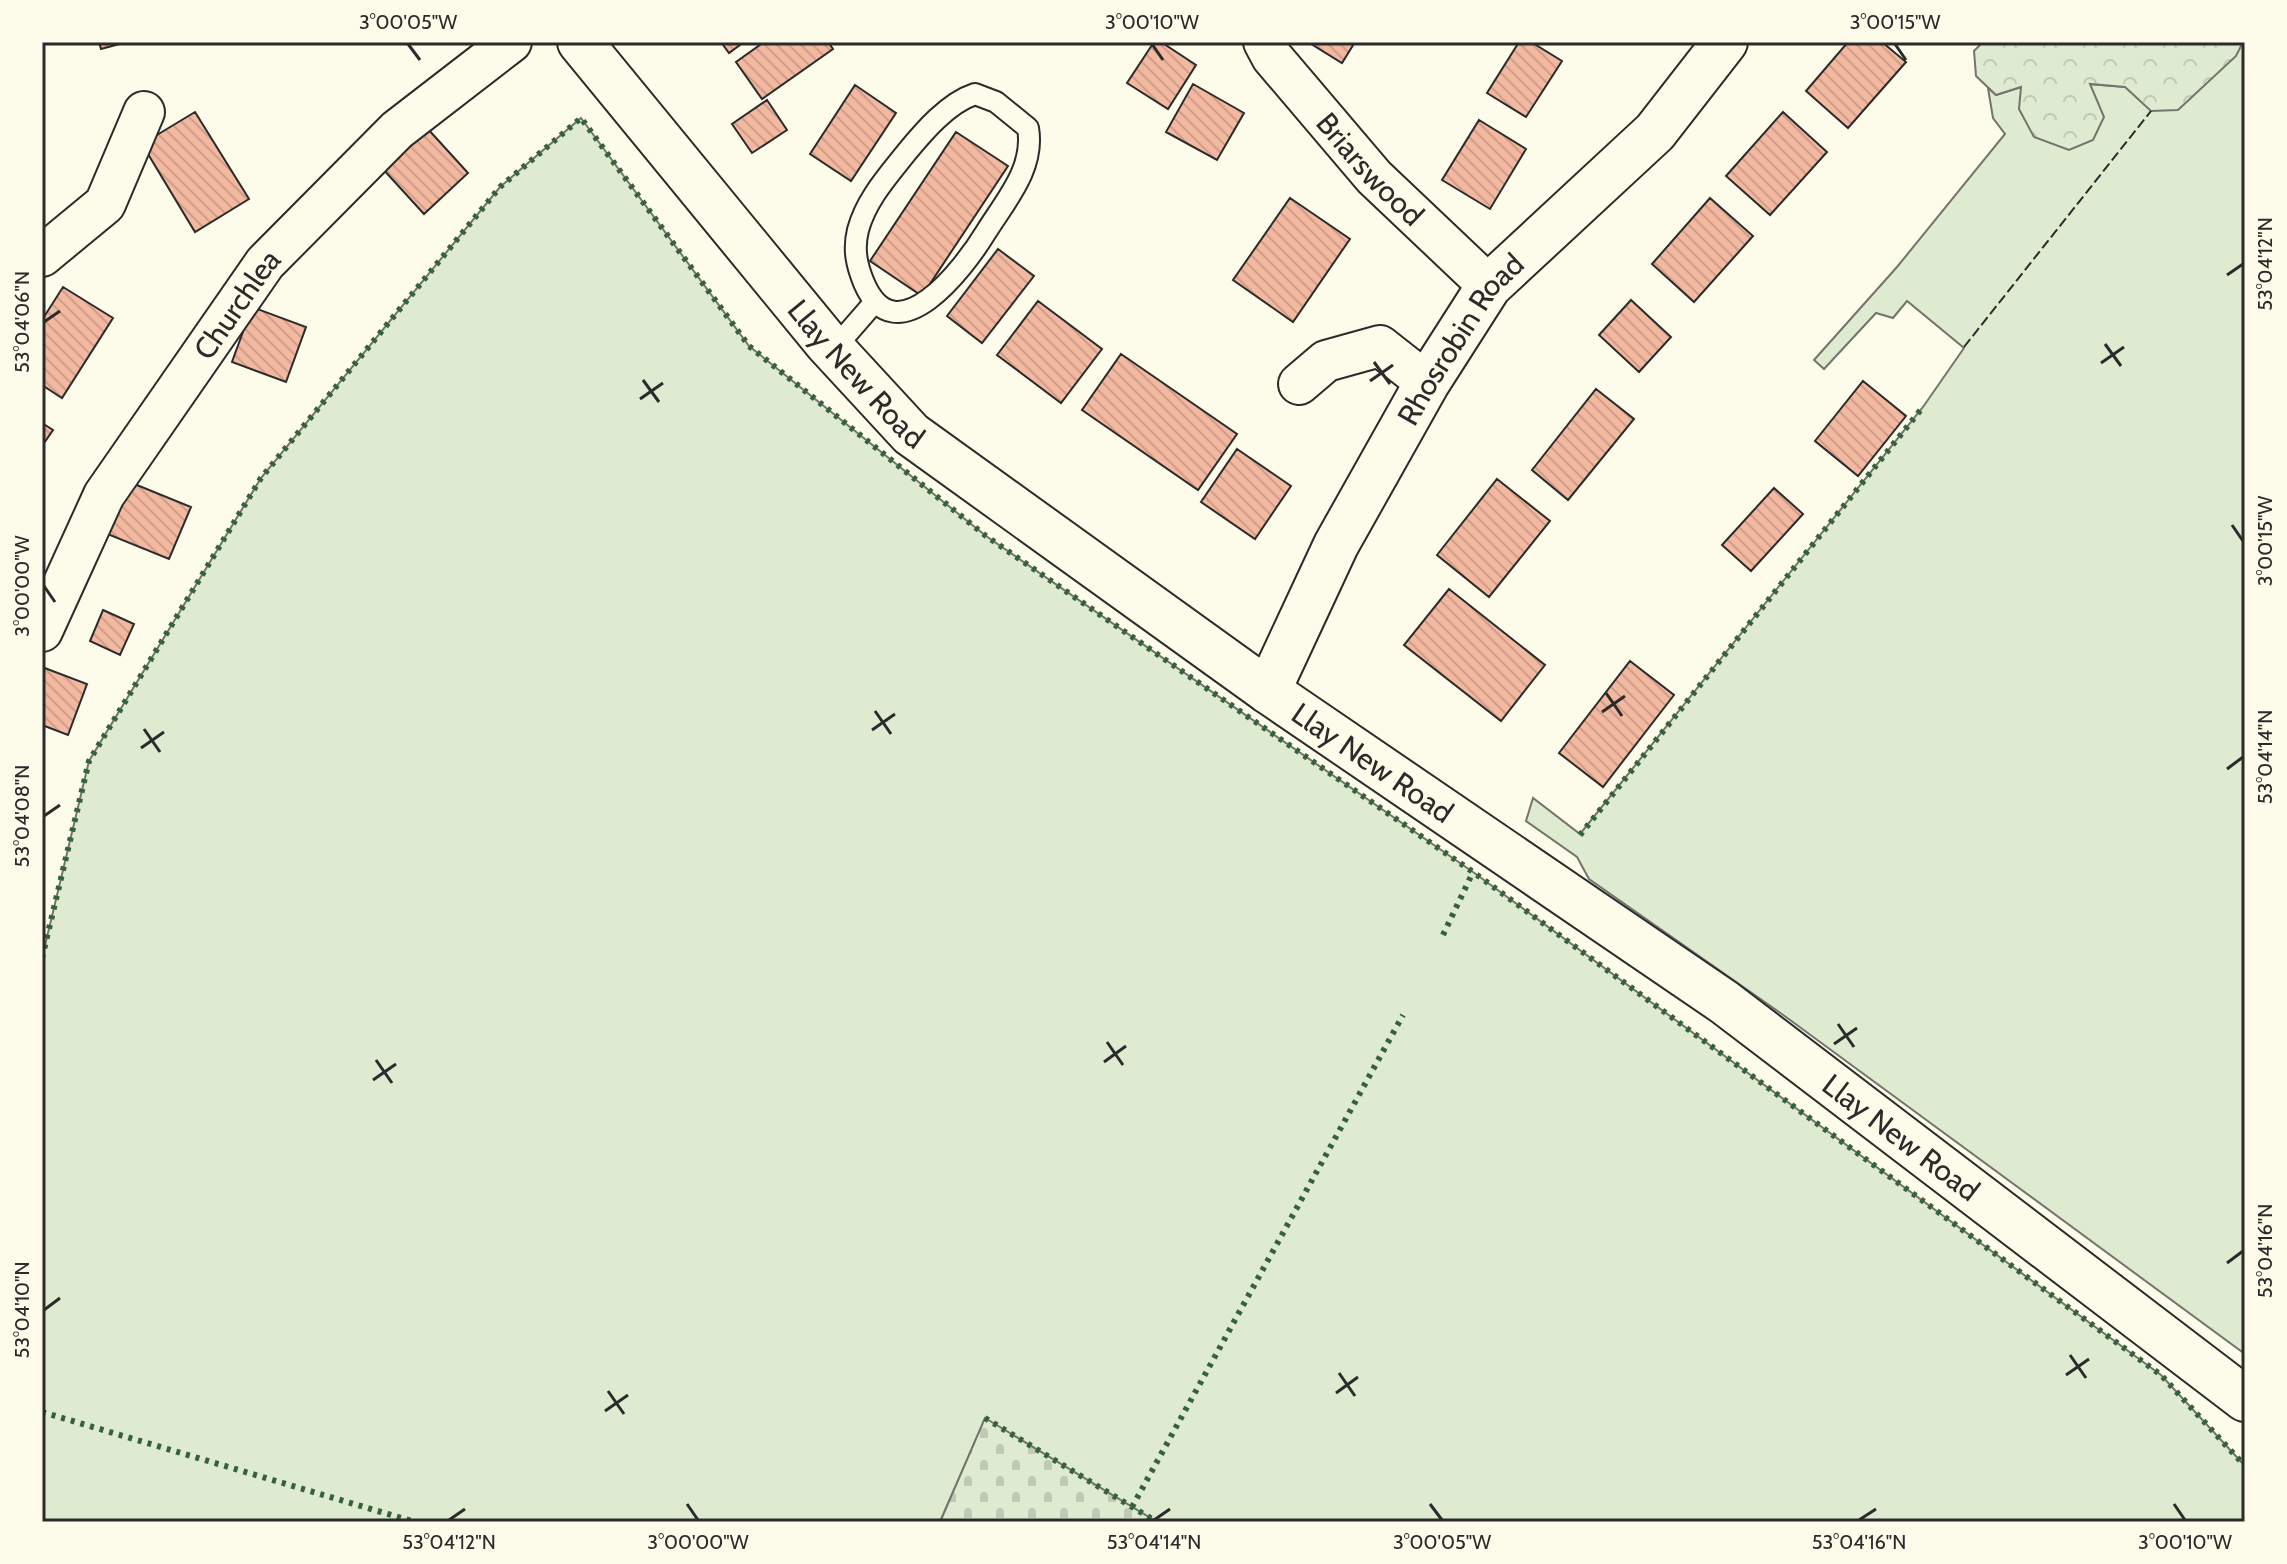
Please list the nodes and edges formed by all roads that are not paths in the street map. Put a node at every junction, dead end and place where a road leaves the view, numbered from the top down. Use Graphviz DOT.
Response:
graph roads {
  1 [pos="511,42"];
  2 [pos="580,42"];
  3 [pos="1264,42"];
  4 [pos="1725,42"];
  5 [pos="144,112"];
  6 [pos="42,256"];
  7 [pos="1489,286"];
  8 [pos="873,304"];
  9 [pos="833,350"];
  10 [pos="1427,383"];
  11 [pos="1299,384"];
  12 [pos="42,631"];
  13 [pos="1268,691"];
  14 [pos="2245,1399"];
  1 -- 12 [label="street, Churchlea"];
  2 -- 9 [label="main road, Llay New Road"];
  3 -- 7 [label="street, Briarswood"];
  4 -- 7 [label="main road, Rhosrobin Road"];
  5 -- 6 [label="street"];
  7 -- 10 [label="main road, Rhosrobin Road"];
  8 -- 8 [label="lane"];
  8 -- 9 [label="lane"];
  9 -- 13 [label="main road, Llay New Road"];
  10 -- 11 [label="street"];
  10 -- 13 [label="main road, Rhosrobin Road"];
  13 -- 14 [label="main road, Llay New Road"];
}
